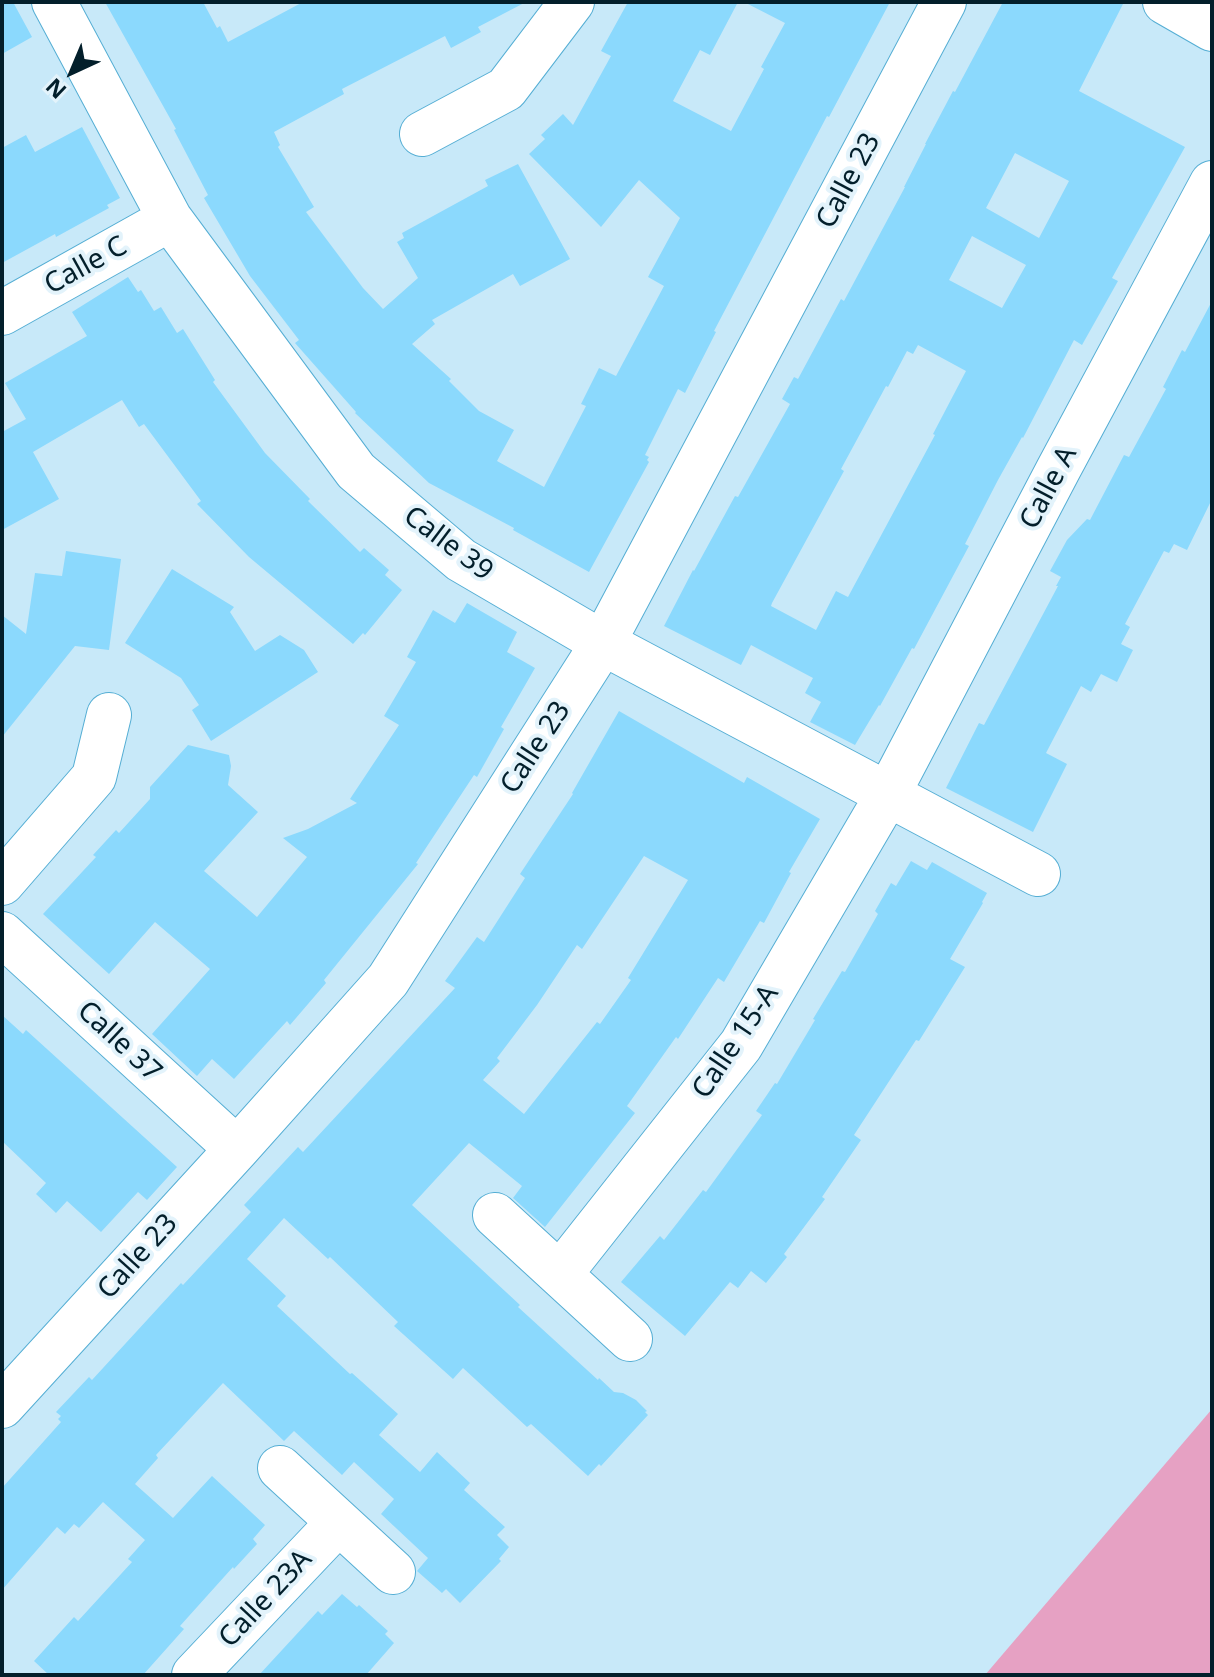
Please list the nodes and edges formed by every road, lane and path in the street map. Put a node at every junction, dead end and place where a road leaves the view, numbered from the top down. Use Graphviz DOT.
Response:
graph roads {
  1 [pos="54,2"];
  2 [pos="572,2"];
  3 [pos="944,2"];
  4 [pos="1165,2"];
  5 [pos="1212,29"];
  6 [pos="422,134"];
  7 [pos="1212,183"];
  8 [pos="170,219"];
  9 [pos="2,313"];
  10 [pos="603,643"];
  11 [pos="109,715"];
  12 [pos="888,794"];
  13 [pos="1038,874"];
  14 [pos="2,883"];
  15 [pos="2,934"];
  16 [pos="237,1149"];
  17 [pos="495,1215"];
  18 [pos="560,1274"];
  19 [pos="630,1339"];
  20 [pos="2,1406"];
  21 [pos="280,1468"];
  22 [pos="338,1523"];
  23 [pos="393,1572"];
  24 [pos="194,1675"];
  1 -- 8 [label="street, Calle 39"];
  2 -- 6 [label="street"];
  3 -- 10 [label="street, Calle 23"];
  4 -- 5 [label="street"];
  7 -- 12 [label="street, Calle A"];
  8 -- 9 [label="street, Calle C"];
  8 -- 10 [label="street, Calle 39"];
  10 -- 12 [label="street, Calle 39"];
  10 -- 16 [label="street, Calle 23"];
  11 -- 14 [label="street"];
  12 -- 13 [label="street, Calle 39"];
  12 -- 18 [label="street, Calle 15-A"];
  15 -- 16 [label="street, Calle 37"];
  16 -- 20 [label="street, Calle 23"];
  17 -- 18 [label="street"];
  18 -- 19 [label="street"];
  21 -- 22 [label="street"];
  22 -- 23 [label="street"];
  22 -- 24 [label="street, Calle 23A"];
}
